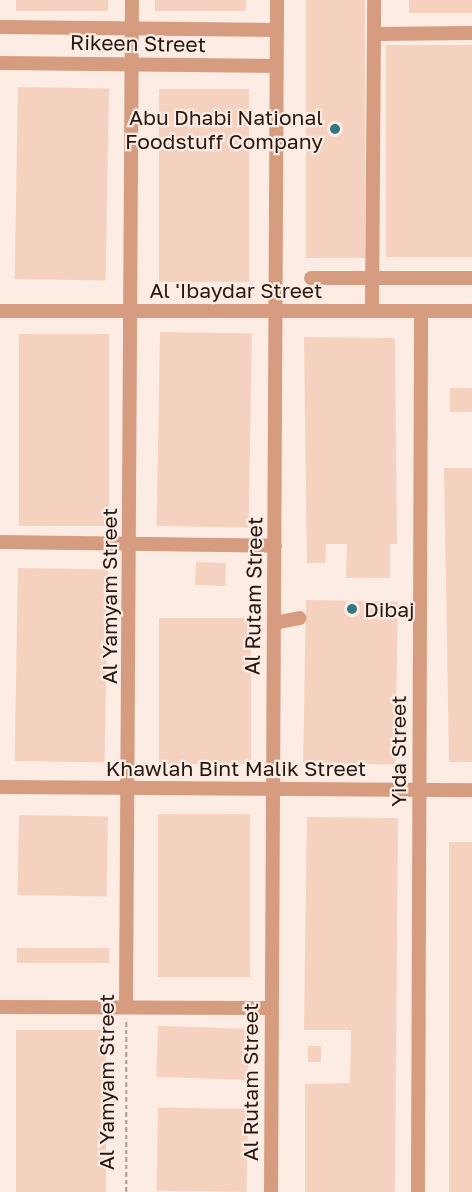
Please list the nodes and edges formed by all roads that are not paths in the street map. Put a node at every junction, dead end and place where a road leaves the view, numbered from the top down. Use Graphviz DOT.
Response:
graph roads {
  1 [pos="132,0"];
  2 [pos="277,0"];
  3 [pos="374,0"];
  4 [pos="0,27"];
  5 [pos="131,29"];
  6 [pos="276,30"];
  7 [pos="472,33"];
  8 [pos="374,34"];
  9 [pos="0,63"];
  10 [pos="131,64"];
  11 [pos="276,66"];
  12 [pos="311,278"];
  13 [pos="372,278"];
  14 [pos="472,278"];
  15 [pos="276,310"];
  16 [pos="372,310"];
  17 [pos="0,311"];
  18 [pos="131,311"];
  19 [pos="421,311"];
  20 [pos="472,311"];
  21 [pos="0,542"];
  22 [pos="130,544"];
  23 [pos="275,546"];
  24 [pos="300,618"];
  25 [pos="274,623"];
  26 [pos="0,787"];
  27 [pos="129,788"];
  28 [pos="273,789"];
  29 [pos="419,790"];
  30 [pos="472,790"];
  31 [pos="0,1006"];
  32 [pos="126,1007"];
  33 [pos="272,1008"];
  34 [pos="271,1192"];
  35 [pos="418,1192"];
  1 -- 5 [label="street, Al Yamyam Street"];
  2 -- 6 [label="street, Al Rutam Street"];
  3 -- 8 [label="street"];
  4 -- 5 [label="street, Rikeen Street"];
  5 -- 6 [label="street, Rikeen Street"];
  5 -- 10 [label="street, Al Yamyam Street"];
  6 -- 11 [label="street, Al Rutam Street"];
  7 -- 8 [label="street"];
  8 -- 13 [label="street"];
  9 -- 10 [label="street, Rikeen Street"];
  10 -- 11 [label="street, Rikeen Street"];
  10 -- 18 [label="street, Al Yamyam Street"];
  11 -- 15 [label="street, Al Rutam Street"];
  12 -- 13 [label="street"];
  13 -- 14 [label="street"];
  13 -- 16 [label="street"];
  15 -- 16 [label="street, Al 'Ibaydar Street"];
  15 -- 18 [label="street, Al 'Ibaydar Street"];
  15 -- 23 [label="street, Al Rutam Street"];
  16 -- 19 [label="street, Al 'Ibaydar Street"];
  17 -- 18 [label="street, Al 'Ibaydar Street"];
  18 -- 22 [label="street, Al Yamyam Street"];
  19 -- 20 [label="street, Al 'Ibaydar Street"];
  19 -- 29 [label="street, Yida Street"];
  21 -- 22 [label="street"];
  22 -- 23 [label="street"];
  22 -- 27 [label="street, Al Yamyam Street"];
  23 -- 25 [label="street, Al Rutam Street"];
  24 -- 25 [label="street"];
  25 -- 28 [label="street, Al Rutam Street"];
  26 -- 27 [label="street, Khawlah Bint Malik Street"];
  27 -- 28 [label="street, Khawlah Bint Malik Street"];
  27 -- 32 [label="street, Al Yamyam Street"];
  28 -- 29 [label="street, Khawlah Bint Malik Street"];
  28 -- 33 [label="street, Al Rutam Street"];
  29 -- 30 [label="street, Khawlah Bint Malik Street"];
  29 -- 35 [label="street, Yida Street"];
  31 -- 32 [label="street"];
  32 -- 33 [label="street"];
  33 -- 34 [label="street, Al Rutam Street"];
}
